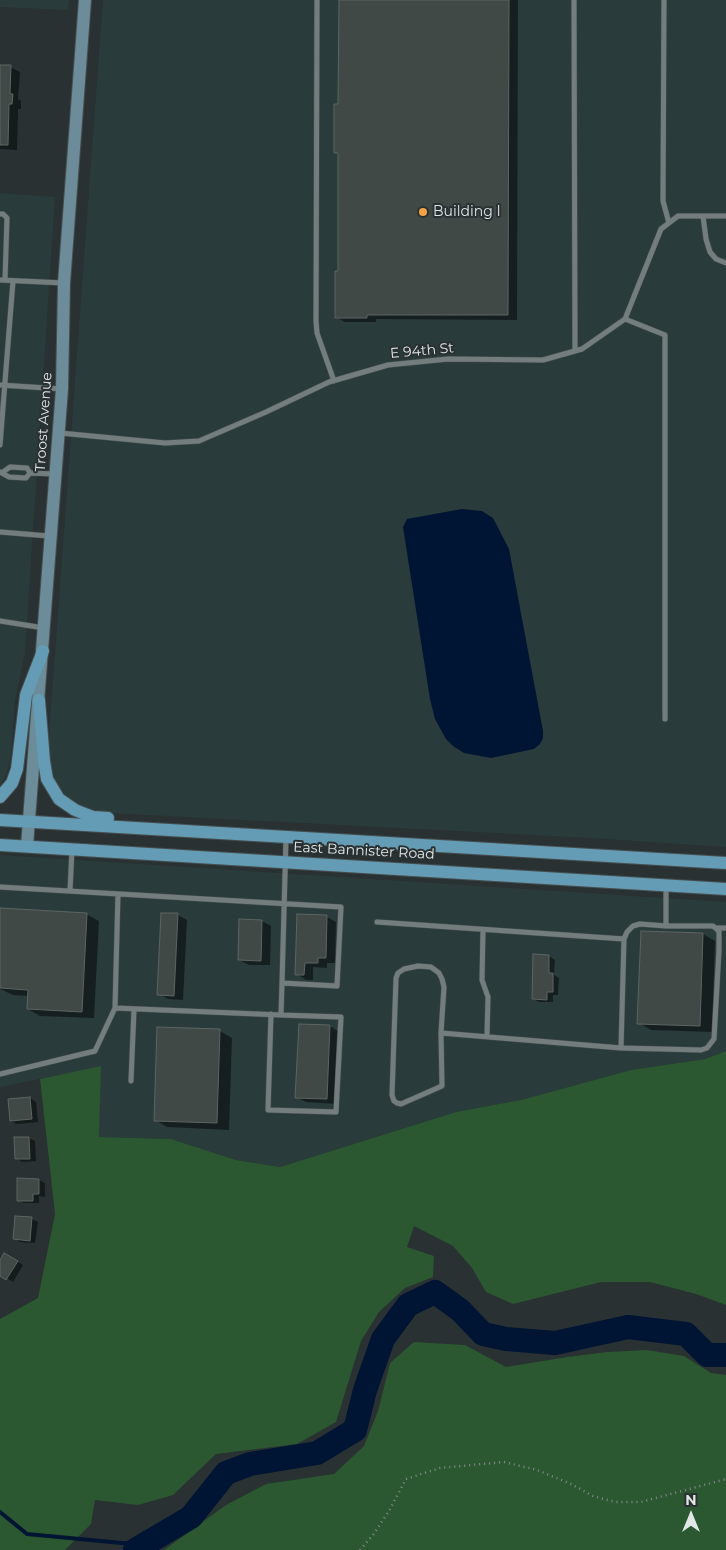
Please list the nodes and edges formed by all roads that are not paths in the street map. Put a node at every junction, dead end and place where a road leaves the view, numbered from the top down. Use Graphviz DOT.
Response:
graph roads {
  1 [pos="85,0"];
  2 [pos="317,0"];
  3 [pos="574,0"];
  4 [pos="664,0"];
  5 [pos="0,214"];
  6 [pos="703,216"];
  7 [pos="726,216"];
  8 [pos="669,223"];
  9 [pos="726,263"];
  10 [pos="2,280"];
  11 [pos="13,281"];
  12 [pos="64,283"];
  13 [pos="625,319"];
  14 [pos="575,350"];
  15 [pos="334,381"];
  16 [pos="2,385"];
  17 [pos="62,389"];
  18 [pos="59,433"];
  19 [pos="0,445"];
  20 [pos="1,472"];
  21 [pos="30,473"];
  22 [pos="56,474"];
  23 [pos="0,532"];
  24 [pos="51,536"];
  25 [pos="0,621"];
  26 [pos="44,628"];
  27 [pos="43,651"];
  28 [pos="39,700"];
  29 [pos="665,719"];
  30 [pos="0,797"];
  31 [pos="0,820"];
  32 [pos="30,822"];
  33 [pos="229,834"];
  34 [pos="286,837"];
  35 [pos="0,845"];
  36 [pos="27,846"];
  37 [pos="72,849"];
  38 [pos="286,862"];
  39 [pos="726,863"];
  40 [pos="666,885"];
  41 [pos="0,887"];
  42 [pos="726,889"];
  43 [pos="70,891"];
  44 [pos="118,894"];
  45 [pos="284,904"];
  46 [pos="377,922"];
  47 [pos="666,926"];
  48 [pos="716,928"];
  49 [pos="726,928"];
  50 [pos="483,930"];
  51 [pos="624,939"];
  52 [pos="282,983"];
  53 [pos="115,1008"];
  54 [pos="134,1009"];
  55 [pos="271,1014"];
  56 [pos="281,1015"];
  57 [pos="442,1033"];
  58 [pos="487,1036"];
  59 [pos="621,1048"];
  60 [pos="0,1074"];
  61 [pos="131,1081"];
  1 -- 12 [label="main road, Troost Avenue"];
  2 -- 15 [label="lane"];
  3 -- 14 [label="lane"];
  4 -- 8 [label="lane"];
  5 -- 10 [label="lane"];
  6 -- 7 [label="lane"];
  6 -- 8 [label="lane"];
  6 -- 9 [label="lane"];
  8 -- 13 [label="lane"];
  10 -- 11 [label="lane"];
  11 -- 12 [label="lane"];
  11 -- 16 [label="lane"];
  12 -- 17 [label="main road, Troost Avenue"];
  13 -- 14 [label="lane, E 94th St"];
  13 -- 29 [label="lane"];
  14 -- 15 [label="lane, E 94th St"];
  15 -- 18 [label="lane, E 94th St"];
  16 -- 17 [label="lane"];
  16 -- 19 [label="lane"];
  17 -- 18 [label="main road, Troost Avenue"];
  18 -- 22 [label="main road, Troost Avenue"];
  20 -- 21 [label="lane"];
  20 -- 21 [label="lane"];
  21 -- 22 [label="lane"];
  22 -- 24 [label="main road, Troost Avenue"];
  23 -- 24 [label="lane"];
  24 -- 26 [label="main road, Troost Avenue"];
  25 -- 26 [label="lane"];
  26 -- 27 [label="main road, Troost Avenue"];
  27 -- 28 [label="main road, Troost Avenue"];
  27 -- 30 [label="main road"];
  28 -- 32 [label="main road, Troost Avenue"];
  28 -- 33 [label="main road"];
  31 -- 32 [label="main road, East Bannister Road"];
  32 -- 33 [label="main road, East Bannister Road"];
  32 -- 36 [label="main road, Troost Avenue"];
  33 -- 34 [label="main road, East Bannister Road"];
  34 -- 38 [label="lane"];
  34 -- 39 [label="main road, East Bannister Road"];
  35 -- 36 [label="main road, East Bannister Road"];
  36 -- 37 [label="main road, East Bannister Road"];
  37 -- 38 [label="main road, East Bannister Road"];
  37 -- 43 [label="lane"];
  38 -- 40 [label="main road, East Bannister Road"];
  38 -- 45 [label="lane"];
  40 -- 42 [label="main road, East Bannister Road"];
  40 -- 47 [label="lane"];
  41 -- 43 [label="lane"];
  43 -- 44 [label="lane"];
  44 -- 45 [label="lane"];
  44 -- 53 [label="lane"];
  45 -- 52 [label="lane"];
  45 -- 52 [label="lane"];
  46 -- 50 [label="lane"];
  47 -- 48 [label="lane"];
  47 -- 51 [label="lane"];
  48 -- 49 [label="lane"];
  48 -- 59 [label="lane"];
  50 -- 51 [label="lane"];
  50 -- 58 [label="lane"];
  51 -- 59 [label="lane"];
  52 -- 56 [label="lane"];
  53 -- 54 [label="lane"];
  53 -- 60 [label="lane"];
  54 -- 55 [label="lane"];
  54 -- 61 [label="lane"];
  55 -- 56 [label="lane"];
  55 -- 56 [label="lane"];
  57 -- 57 [label="lane"];
  57 -- 58 [label="lane"];
  58 -- 59 [label="lane"];
}
